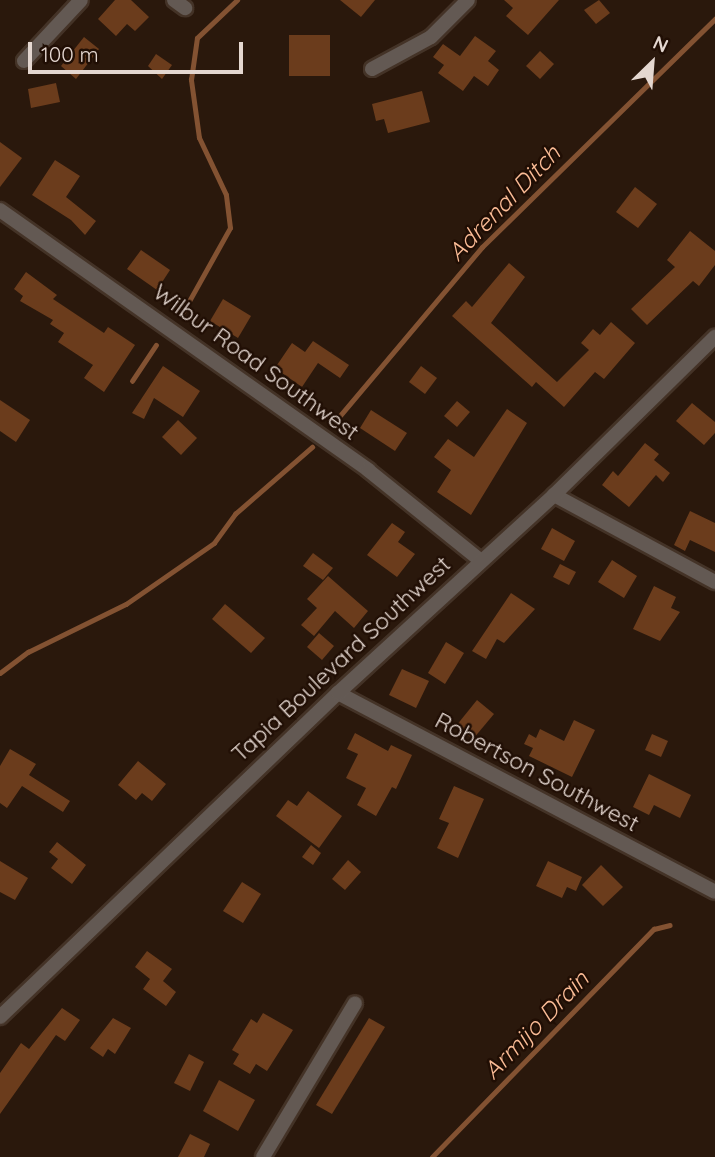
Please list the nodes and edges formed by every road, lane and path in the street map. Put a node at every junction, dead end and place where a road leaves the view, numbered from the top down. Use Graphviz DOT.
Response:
graph roads {
  1 [pos="81,0"];
  2 [pos="468,0"];
  3 [pos="24,61"];
  4 [pos="372,69"];
  5 [pos="0,210"];
  6 [pos="715,337"];
  7 [pos="554,495"];
  8 [pos="480,560"];
  9 [pos="715,582"];
  10 [pos="338,693"];
  11 [pos="715,892"];
  12 [pos="355,1003"];
  13 [pos="0,1017"];
  14 [pos="264,1157"];
  1 -- 3 [label="street"];
  2 -- 4 [label="street"];
  5 -- 8 [label="street, Wilbur Road Southwest"];
  6 -- 7 [label="street, Tapia Boulevard Southwest"];
  7 -- 8 [label="street, Tapia Boulevard Southwest"];
  7 -- 9 [label="street"];
  8 -- 10 [label="street, Tapia Boulevard Southwest"];
  10 -- 11 [label="street, Robertson Southwest"];
  10 -- 13 [label="street, Tapia Boulevard Southwest"];
  12 -- 14 [label="street"];
}
